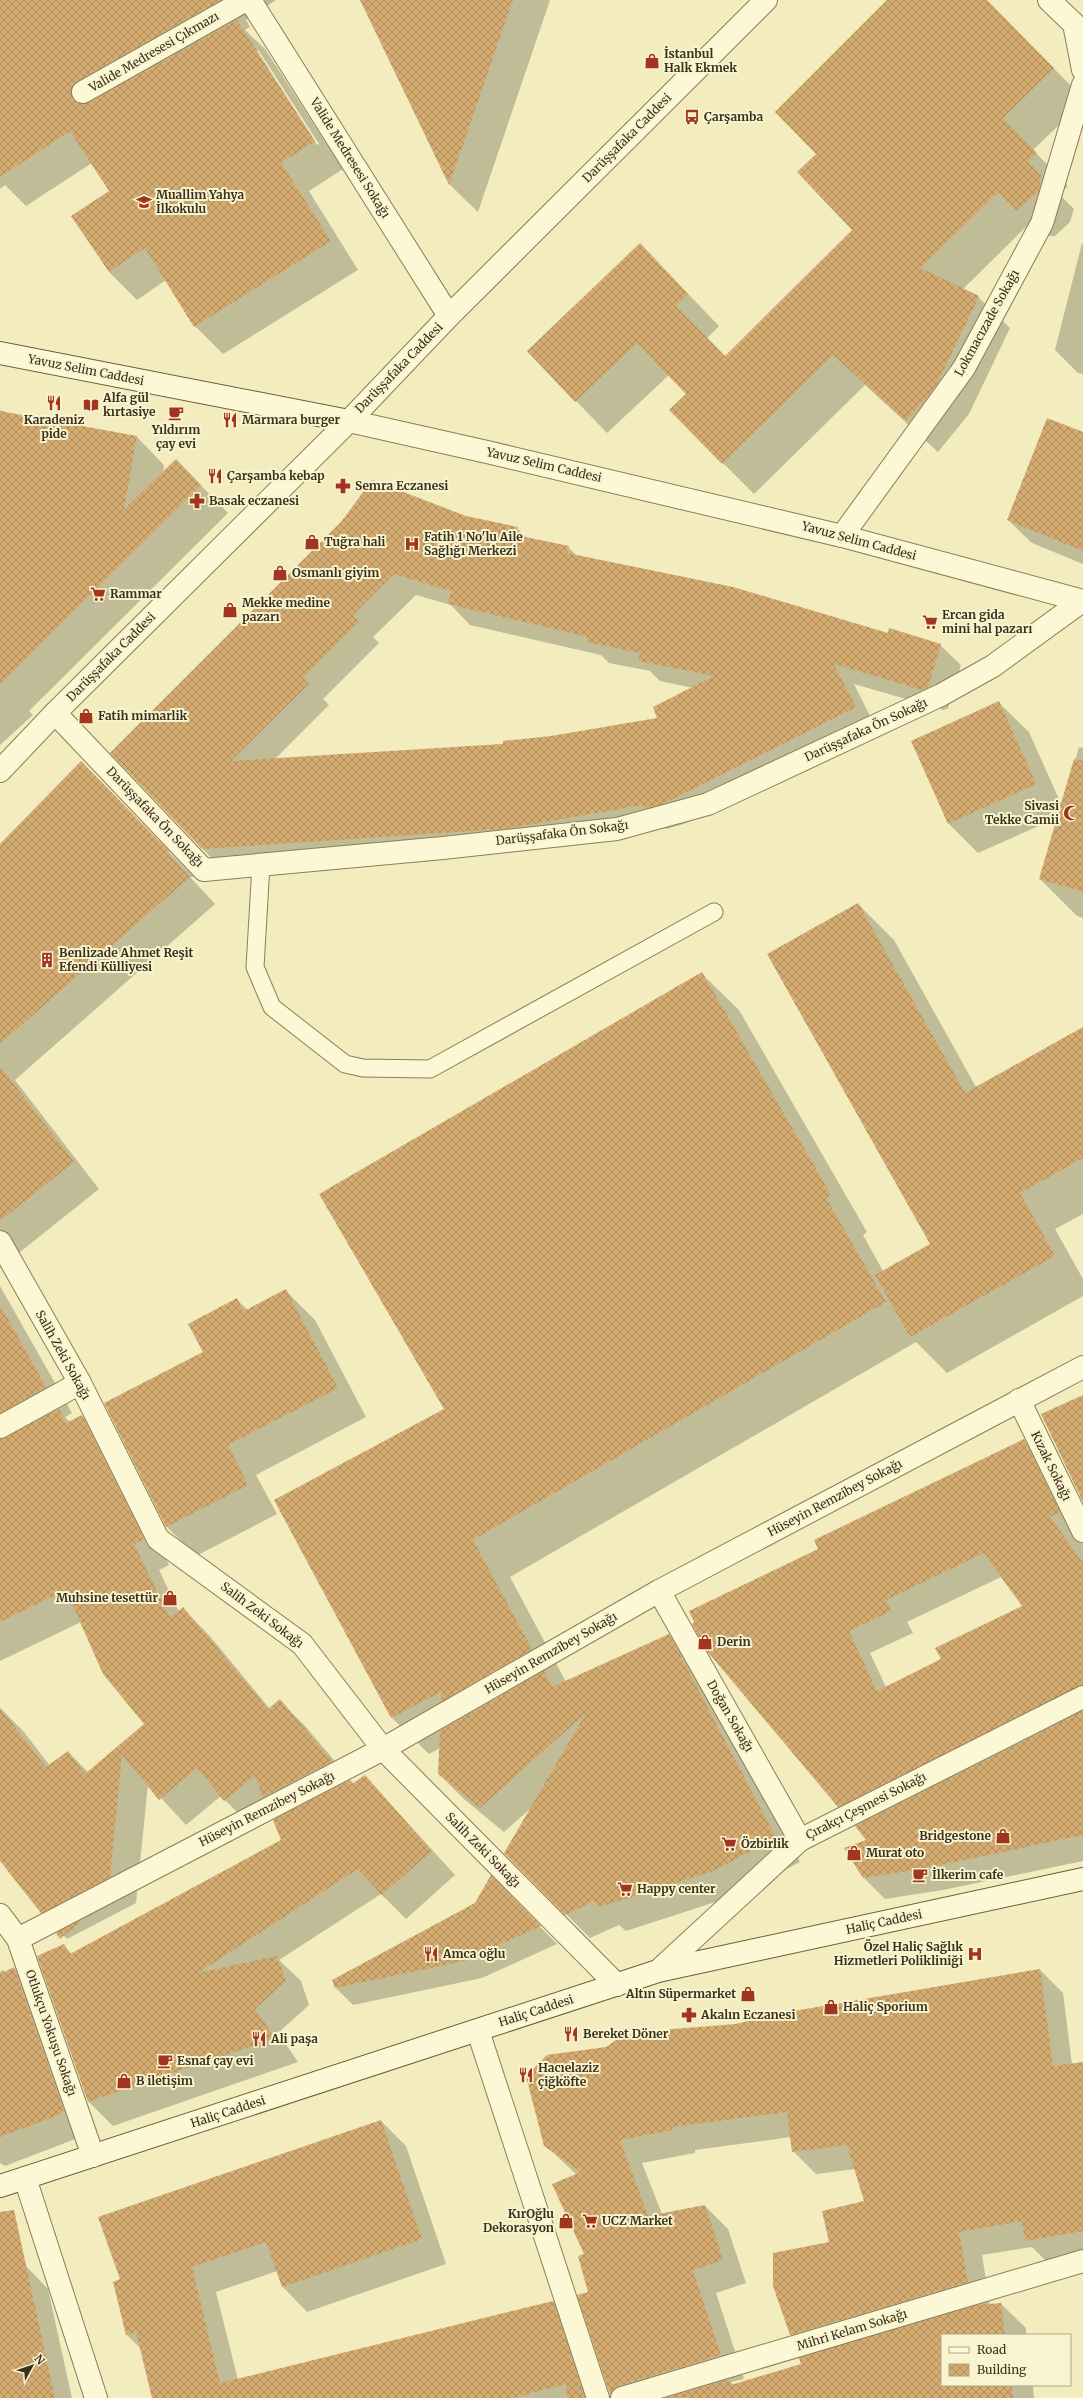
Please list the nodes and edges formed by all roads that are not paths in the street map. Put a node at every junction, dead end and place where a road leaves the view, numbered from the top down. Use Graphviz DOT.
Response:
graph roads {
  1 [pos="246,0"];
  2 [pos="250,0"];
  3 [pos="766,0"];
  4 [pos="1049,0"];
  5 [pos="1083,70"];
  6 [pos="1083,85"];
  7 [pos="83,92"];
  8 [pos="449,316"];
  9 [pos="0,353"];
  10 [pos="349,422"];
  11 [pos="842,536"];
  12 [pos="1083,601"];
  13 [pos="55,713"];
  14 [pos="0,771"];
  15 [pos="261,865"];
  16 [pos="714,912"];
  17 [pos="0,1242"];
  18 [pos="1083,1367"];
  19 [pos="80,1383"];
  20 [pos="1019,1400"];
  21 [pos="0,1427"];
  22 [pos="1083,1531"];
  23 [pos="659,1591"];
  24 [pos="1083,1697"];
  25 [pos="383,1749"];
  26 [pos="800,1840"];
  27 [pos="1083,1879"];
  28 [pos="0,1914"];
  29 [pos="18,1939"];
  30 [pos="658,1972"];
  31 [pos="617,1985"];
  32 [pos="478,2031"];
  33 [pos="93,2156"];
  34 [pos="24,2178"];
  35 [pos="0,2186"];
  36 [pos="1083,2261"];
  37 [pos="96,2398"];
  38 [pos="598,2398"];
  39 [pos="622,2398"];
  1 -- 7 [label="street, Valide Medresesi Çıkmazı"];
  2 -- 8 [label="street, Valide Medresesi Sokağı"];
  3 -- 8 [label="street, Darüşşafaka Caddesi"];
  4 -- 5 [label="street"];
  6 -- 11 [label="street, Lokmacızade Sokağı"];
  8 -- 10 [label="street, Darüşşafaka Caddesi"];
  9 -- 10 [label="street, Yavuz Selim Caddesi"];
  10 -- 11 [label="street, Yavuz Selim Caddesi"];
  10 -- 13 [label="street, Darüşşafaka Caddesi"];
  11 -- 12 [label="street, Yavuz Selim Caddesi"];
  12 -- 15 [label="street, Darüşşafaka Ön Sokağı"];
  13 -- 14 [label="street, Darüşşafaka Caddesi"];
  13 -- 15 [label="street, Darüşşafaka Ön Sokağı"];
  15 -- 16 [label="lane"];
  17 -- 19 [label="street, Salih Zeki Sokağı"];
  18 -- 20 [label="street, Hüseyin Remzibey Sokağı"];
  19 -- 21 [label="street"];
  19 -- 25 [label="street, Salih Zeki Sokağı"];
  20 -- 22 [label="street, Kızak Sokağı"];
  20 -- 23 [label="street, Hüseyin Remzibey Sokağı"];
  23 -- 25 [label="street, Hüseyin Remzibey Sokağı"];
  23 -- 26 [label="street, Doğan Sokağı"];
  24 -- 26 [label="street, Çırakçı Çeşmesi Sokağı"];
  25 -- 29 [label="street, Hüseyin Remzibey Sokağı"];
  25 -- 31 [label="street, Salih Zeki Sokağı"];
  26 -- 30 [label="street, Çırakçı Çeşmesi Sokağı"];
  27 -- 30 [label="street, Haliç Caddesi"];
  28 -- 29 [label="street, Otlukçu Yokuşu Sokağı"];
  29 -- 33 [label="street, Otlukçu Yokuşu Sokağı"];
  30 -- 31 [label="street, Haliç Caddesi"];
  31 -- 32 [label="street, Haliç Caddesi"];
  32 -- 33 [label="street, Haliç Caddesi"];
  32 -- 38 [label="street"];
  33 -- 34 [label="street, Haliç Caddesi"];
  34 -- 35 [label="street, Haliç Caddesi"];
  34 -- 37 [label="street"];
  36 -- 39 [label="street, Mihri Kelam Sokağı"];
}
